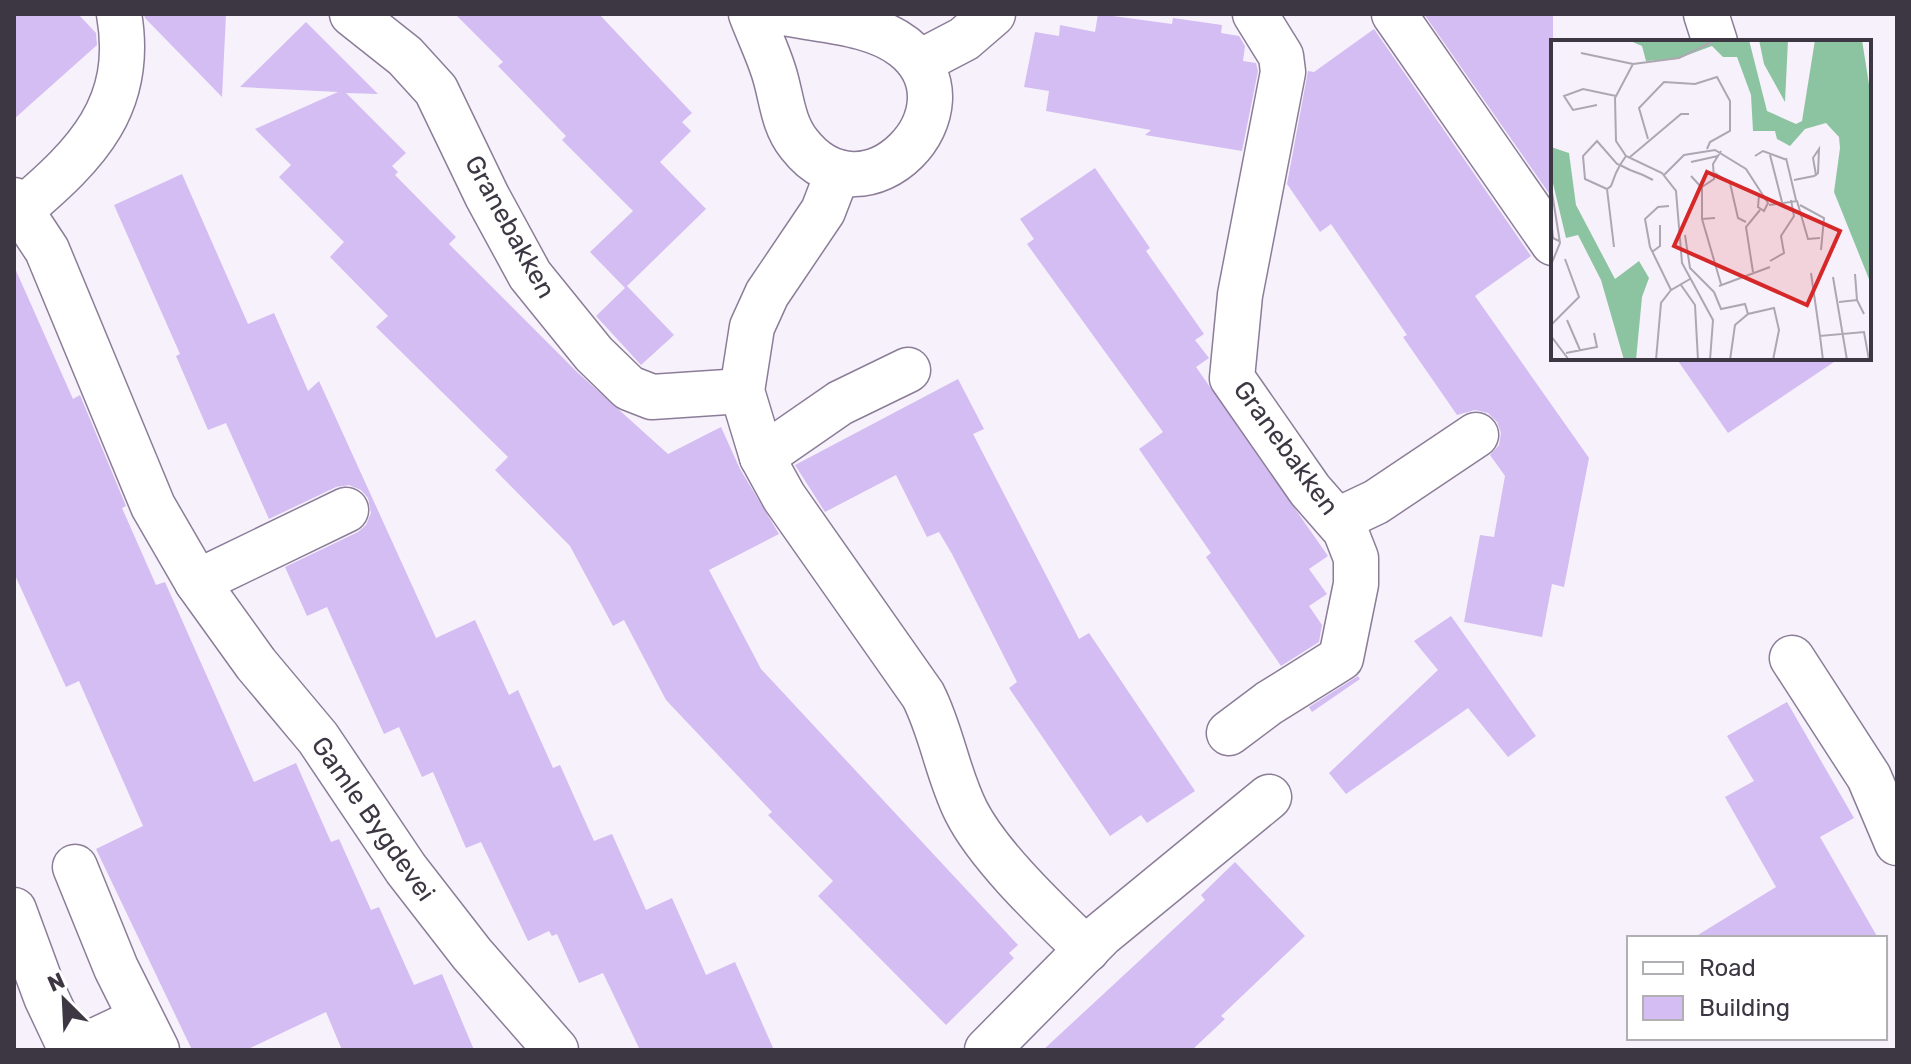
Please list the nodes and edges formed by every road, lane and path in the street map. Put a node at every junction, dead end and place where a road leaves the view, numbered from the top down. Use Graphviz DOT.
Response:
graph roads {
  1 [pos="119,14"];
  2 [pos="352,14"];
  3 [pos="751,14"];
  4 [pos="789,14"];
  5 [pos="993,14"];
  6 [pos="1255,14"];
  7 [pos="1394,14"];
  8 [pos="1706,14"];
  9 [pos="1714,40"];
  10 [pos="920,62"];
  11 [pos="838,172"];
  12 [pos="18,204"];
  13 [pos="1551,240"];
  14 [pos="908,370"];
  15 [pos="742,391"];
  16 [pos="1476,435"];
  17 [pos="762,457"];
  18 [pos="346,510"];
  19 [pos="1338,520"];
  20 [pos="197,582"];
  21 [pos="1792,658"];
  22 [pos="1229,733"];
  23 [pos="1269,797"];
  24 [pos="1897,843"];
  25 [pos="75,867"];
  26 [pos="14,910"];
  27 [pos="1087,950"];
  28 [pos="149,1034"];
  29 [pos="73,1050"];
  30 [pos="556,1050"];
  31 [pos="987,1050"];
  1 -- 12 [label="street"];
  2 -- 15 [label="street, Granebakken"];
  3 -- 11 [label="street"];
  4 -- 10 [label="street"];
  5 -- 10 [label="street"];
  6 -- 19 [label="street, Granebakken"];
  7 -- 13 [label="street"];
  8 -- 9 [label="street"];
  10 -- 11 [label="street"];
  11 -- 15 [label="street"];
  12 -- 20 [label="street"];
  14 -- 17 [label="street"];
  15 -- 17 [label="street"];
  16 -- 19 [label="street"];
  17 -- 27 [label="street"];
  18 -- 20 [label="street"];
  19 -- 22 [label="street, Granebakken"];
  20 -- 30 [label="street, Gamle Bygdevei"];
  21 -- 24 [label="street"];
  23 -- 27 [label="street"];
  25 -- 28 [label="street"];
  26 -- 29 [label="street"];
  27 -- 31 [label="street"];
  28 -- 29 [label="street"];
}
